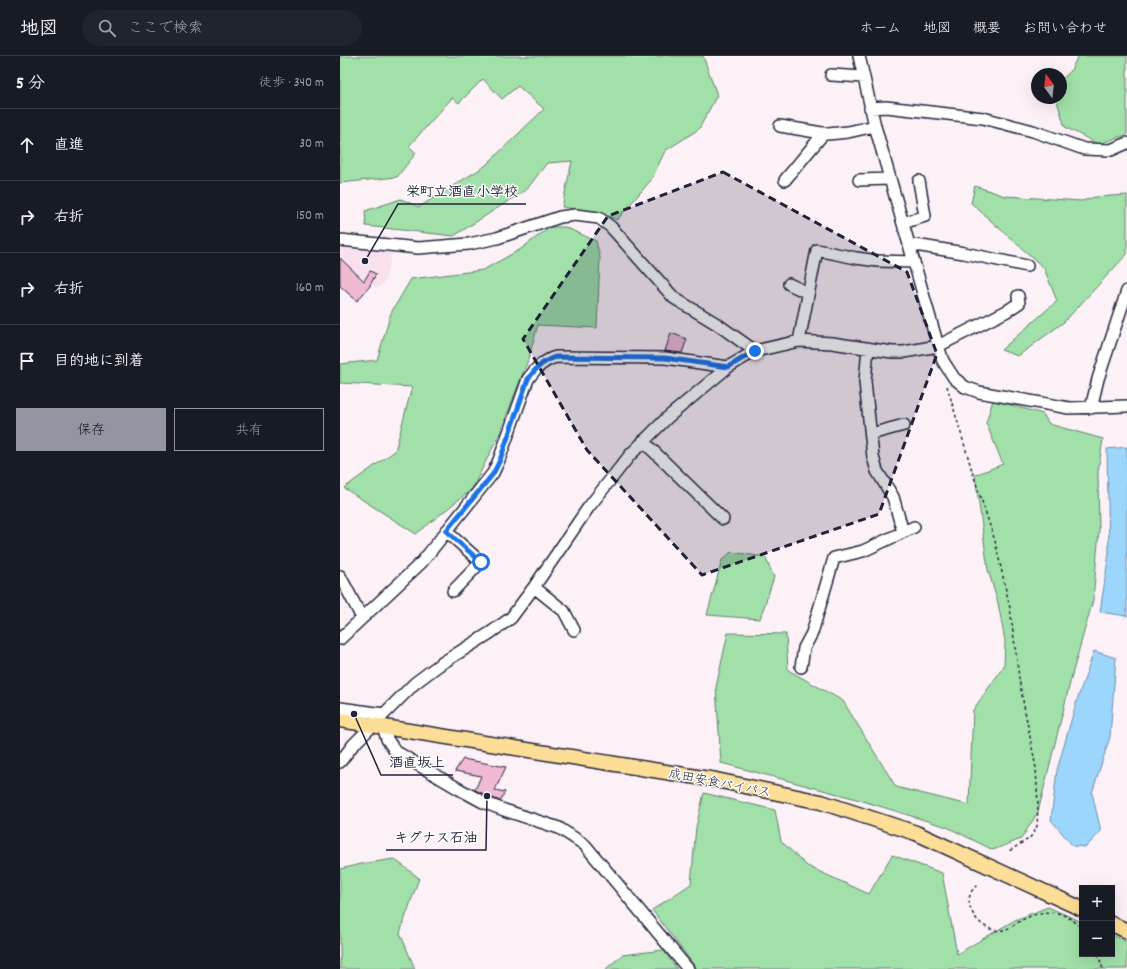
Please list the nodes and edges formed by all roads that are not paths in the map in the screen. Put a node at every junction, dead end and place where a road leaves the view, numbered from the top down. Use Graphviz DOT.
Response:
graph roads {
  1 [pos="859,56"];
  2 [pos="831,75"];
  3 [pos="864,77"];
  4 [pos="870,108"];
  5 [pos="780,126"];
  6 [pos="875,126"];
  7 [pos="824,133"];
  8 [pos="1127,143"];
  9 [pos="890,179"];
  10 [pos="785,180"];
  11 [pos="859,180"];
  12 [pos="919,181"];
  13 [pos="903,223"];
  14 [pos="340,240"];
  15 [pos="909,244"];
  16 [pos="914,262"];
  17 [pos="1027,266"];
  18 [pos="789,284"];
  19 [pos="1127,291"];
  20 [pos="808,293"];
  21 [pos="1018,296"];
  22 [pos="799,341"];
  23 [pos="938,346"];
  24 [pos="868,348"];
  25 [pos="755,351"];
  26 [pos="728,367"];
  27 [pos="1127,406"];
  28 [pos="1091,408"];
  29 [pos="904,425"];
  30 [pos="871,434"];
  31 [pos="643,441"];
  32 [pos="723,519"];
  33 [pos="914,527"];
  34 [pos="446,531"];
  35 [pos="903,532"];
  36 [pos="340,576"];
  37 [pos="534,587"];
  38 [pos="453,591"];
  39 [pos="362,618"];
  40 [pos="574,630"];
  41 [pos="340,639"];
  42 [pos="801,667"];
  43 [pos="340,708"];
  44 [pos="340,720"];
  45 [pos="380,722"];
  46 [pos="340,762"];
  47 [pos="1079,907"];
  48 [pos="1115,925"];
  49 [pos="1127,931"];
  50 [pos="688,969"];
  1 -- 3 [label="street"];
  2 -- 3 [label="street"];
  3 -- 4 [label="street"];
  4 -- 6 [label="street"];
  4 -- 8 [label="street"];
  5 -- 7 [label="street"];
  6 -- 7 [label="street"];
  6 -- 9 [label="street"];
  7 -- 10 [label="street"];
  9 -- 11 [label="street"];
  9 -- 13 [label="street"];
  12 -- 13 [label="street"];
  13 -- 15 [label="street"];
  14 -- 25 [label="street"];
  15 -- 16 [label="street"];
  15 -- 17 [label="street"];
  16 -- 20 [label="street"];
  16 -- 23 [label="street"];
  18 -- 20 [label="street"];
  19 -- 28 [label="street"];
  20 -- 22 [label="street"];
  21 -- 23 [label="street"];
  22 -- 24 [label="street"];
  22 -- 25 [label="street"];
  23 -- 24 [label="street"];
  23 -- 28 [label="street"];
  24 -- 30 [label="street"];
  25 -- 26 [label="street"];
  26 -- 31 [label="street"];
  26 -- 34 [label="street"];
  27 -- 28 [label="street"];
  29 -- 30 [label="street"];
  30 -- 35 [label="street"];
  31 -- 32 [label="street"];
  31 -- 37 [label="street"];
  33 -- 35 [label="street"];
  34 -- 38 [label="street"];
  34 -- 39 [label="street"];
  35 -- 42 [label="street"];
  36 -- 39 [label="street"];
  37 -- 40 [label="street"];
  37 -- 45 [label="street"];
  39 -- 41 [label="street"];
  43 -- 45 [label="street"];
  44 -- 45 [label="main road, 成田安食バイパス"];
  45 -- 46 [label="street"];
  45 -- 47 [label="main road, 成田安食バイパス"];
  45 -- 50 [label="street"];
  48 -- 49 [label="main road"];
}
